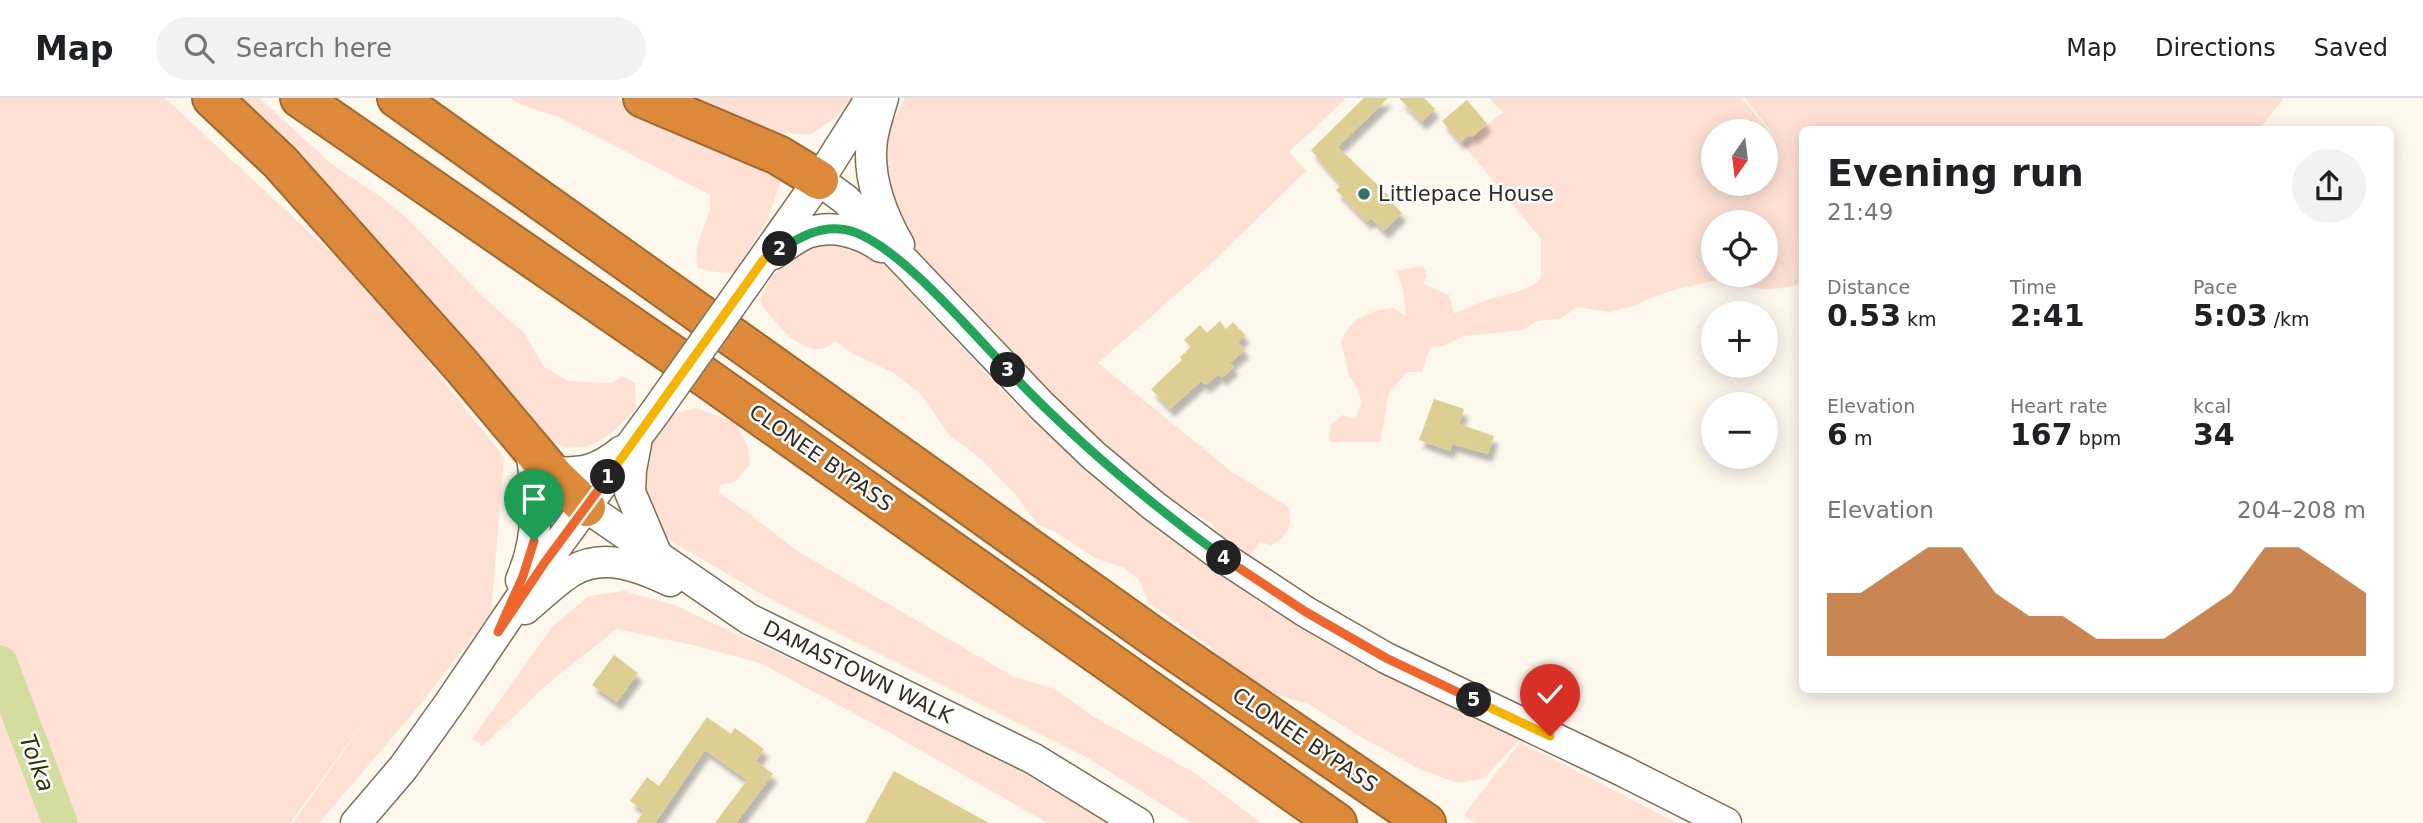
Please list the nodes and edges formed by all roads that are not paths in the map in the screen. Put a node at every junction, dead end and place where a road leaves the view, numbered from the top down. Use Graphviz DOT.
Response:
graph roads {
  1 [pos="212,98"];
  2 [pos="300,98"];
  3 [pos="397,98"];
  4 [pos="643,98"];
  5 [pos="871,98"];
  6 [pos="883,98"];
  7 [pos="818,180"];
  8 [pos="757,269"];
  9 [pos="912,270"];
  10 [pos="636,439"];
  11 [pos="540,460"];
  12 [pos="586,508"];
  13 [pos="658,558"];
  14 [pos="749,619"];
  15 [pos="498,632"];
  16 [pos="356,823"];
  17 [pos="1138,823"];
  18 [pos="1337,823"];
  19 [pos="1426,823"];
  20 [pos="1726,823"];
  1 -- 11 [label="highway"];
  2 -- 18 [label="highway, CLONEE BYPASS"];
  3 -- 19 [label="highway, CLONEE BYPASS"];
  4 -- 7 [label="highway"];
  5 -- 7 [label="main road"];
  6 -- 9 [label="main road"];
  7 -- 8 [label="main road"];
  7 -- 9 [label="main road"];
  8 -- 9 [label="main road"];
  8 -- 10 [label="main road, bridge"];
  9 -- 20 [label="main road"];
  10 -- 11 [label="main road"];
  10 -- 12 [label="main road"];
  10 -- 13 [label="main road"];
  11 -- 12 [label="highway"];
  11 -- 15 [label="main road"];
  12 -- 13 [label="main road, DAMASTOWN WALK"];
  12 -- 15 [label="main road"];
  13 -- 14 [label="main road, DAMASTOWN WALK"];
  14 -- 15 [label="main road"];
  14 -- 17 [label="main road, DAMASTOWN WALK"];
  15 -- 16 [label="main road"];
}
